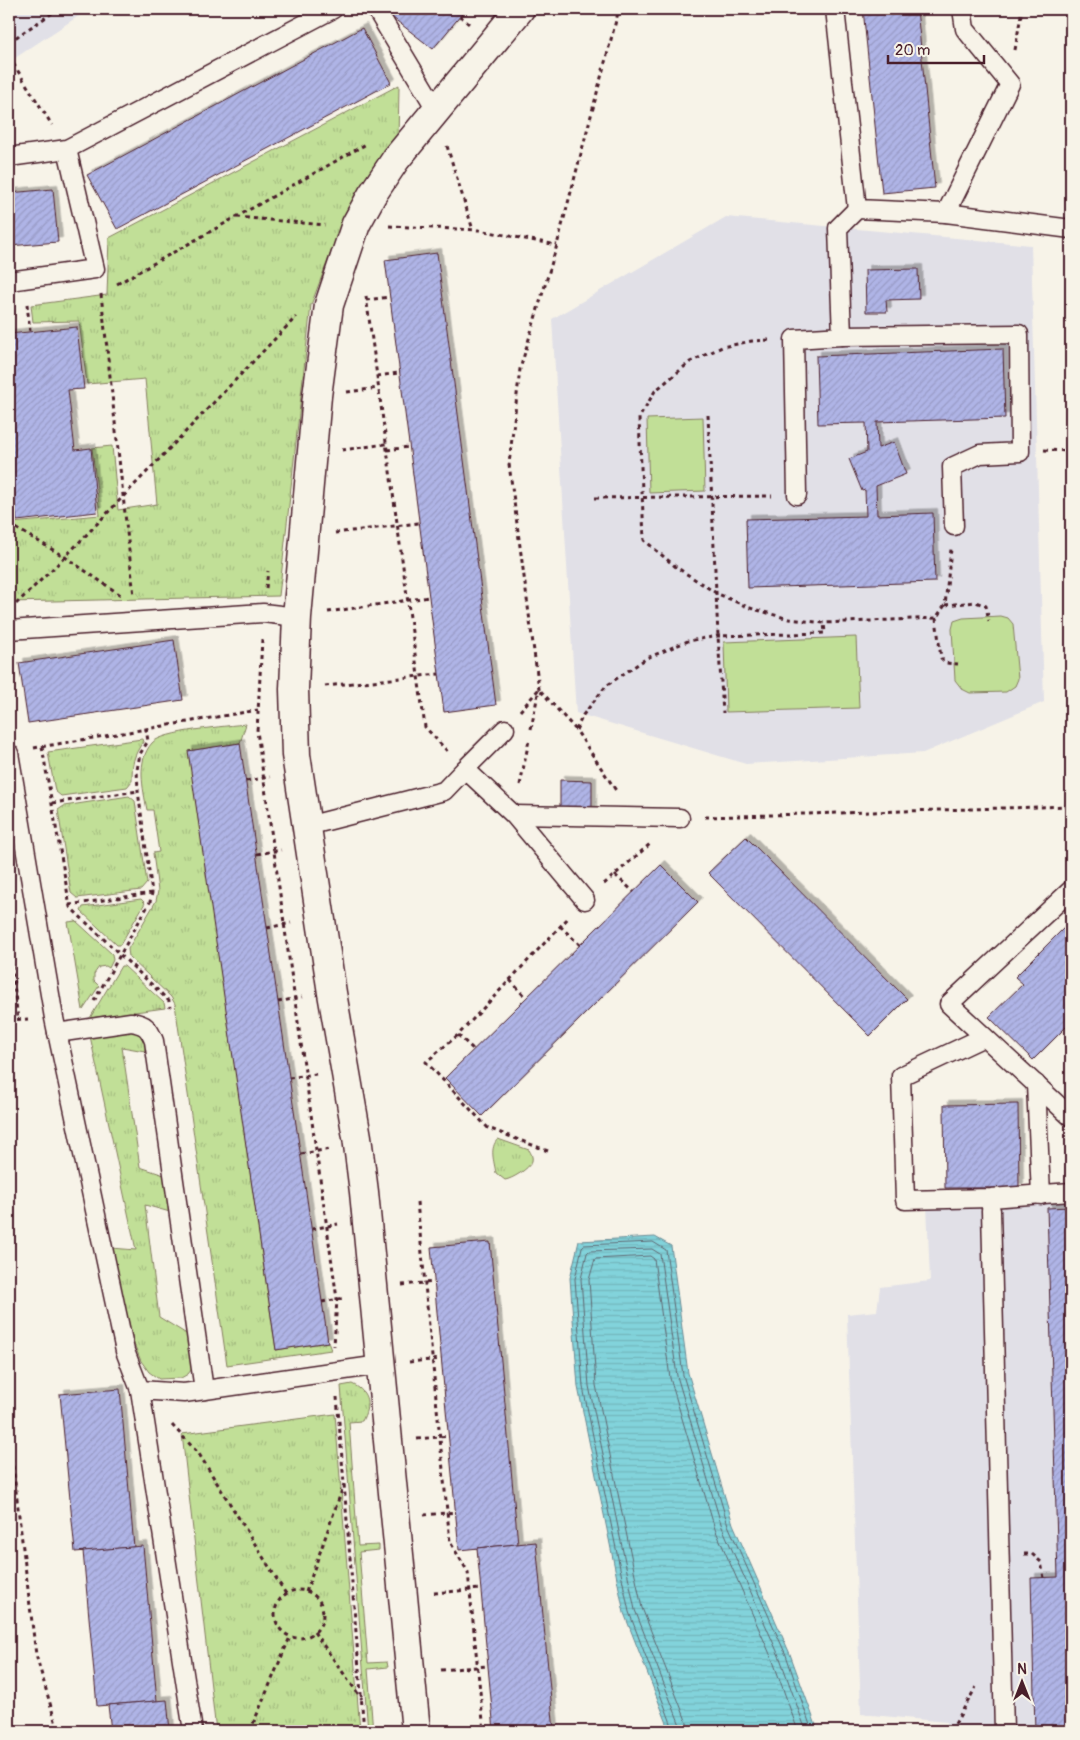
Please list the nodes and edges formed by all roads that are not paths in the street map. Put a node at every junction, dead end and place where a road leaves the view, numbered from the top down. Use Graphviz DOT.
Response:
graph roads {
  1 [pos="333,9"];
  2 [pos="376,9"];
  3 [pos="520,9"];
  4 [pos="835,9"];
  5 [pos="962,9"];
  6 [pos="436,109"];
  7 [pos="67,149"];
  8 [pos="9,157"];
  9 [pos="857,209"];
  10 [pos="946,213"];
  11 [pos="1071,229"];
  12 [pos="9,281"];
  13 [pos="842,336"];
  14 [pos="797,495"];
  15 [pos="954,526"];
  16 [pos="297,617"];
  17 [pos="9,630"];
  18 [pos="505,729"];
  19 [pos="17,751"];
  20 [pos="465,769"];
  21 [pos="514,815"];
  22 [pos="680,818"];
  23 [pos="307,826"];
  24 [pos="1071,890"];
  25 [pos="585,900"];
  26 [pos="56,1026"];
  27 [pos="984,1037"];
  28 [pos="1036,1084"];
  29 [pos="1071,1117"];
  30 [pos="1071,1192"];
  31 [pos="1041,1194"];
  32 [pos="991,1210"];
  33 [pos="380,1365"];
  34 [pos="140,1390"];
  35 [pos="204,1390"];
  36 [pos="193,1731"];
  37 [pos="416,1731"];
  38 [pos="1004,1731"];
  1 -- 7 [label="lane"];
  2 -- 6 [label="lane"];
  3 -- 6 [label="street"];
  4 -- 9 [label="lane"];
  5 -- 10 [label="lane"];
  6 -- 16 [label="street"];
  7 -- 8 [label="lane"];
  7 -- 12 [label="lane"];
  9 -- 10 [label="lane"];
  9 -- 13 [label="lane"];
  10 -- 11 [label="lane"];
  13 -- 14 [label="lane"];
  13 -- 15 [label="lane"];
  16 -- 17 [label="lane"];
  16 -- 23 [label="street"];
  18 -- 20 [label="lane"];
  19 -- 26 [label="lane"];
  20 -- 21 [label="lane"];
  20 -- 23 [label="lane"];
  21 -- 22 [label="lane"];
  21 -- 25 [label="lane"];
  23 -- 33 [label="street"];
  24 -- 27 [label="lane"];
  26 -- 34 [label="lane"];
  26 -- 35 [label="lane"];
  27 -- 28 [label="lane"];
  27 -- 31 [label="lane"];
  28 -- 29 [label="lane"];
  28 -- 31 [label="lane"];
  30 -- 31 [label="lane"];
  32 -- 38 [label="lane"];
  33 -- 35 [label="lane"];
  33 -- 37 [label="street"];
  34 -- 35 [label="lane"];
  34 -- 36 [label="lane"];
}
